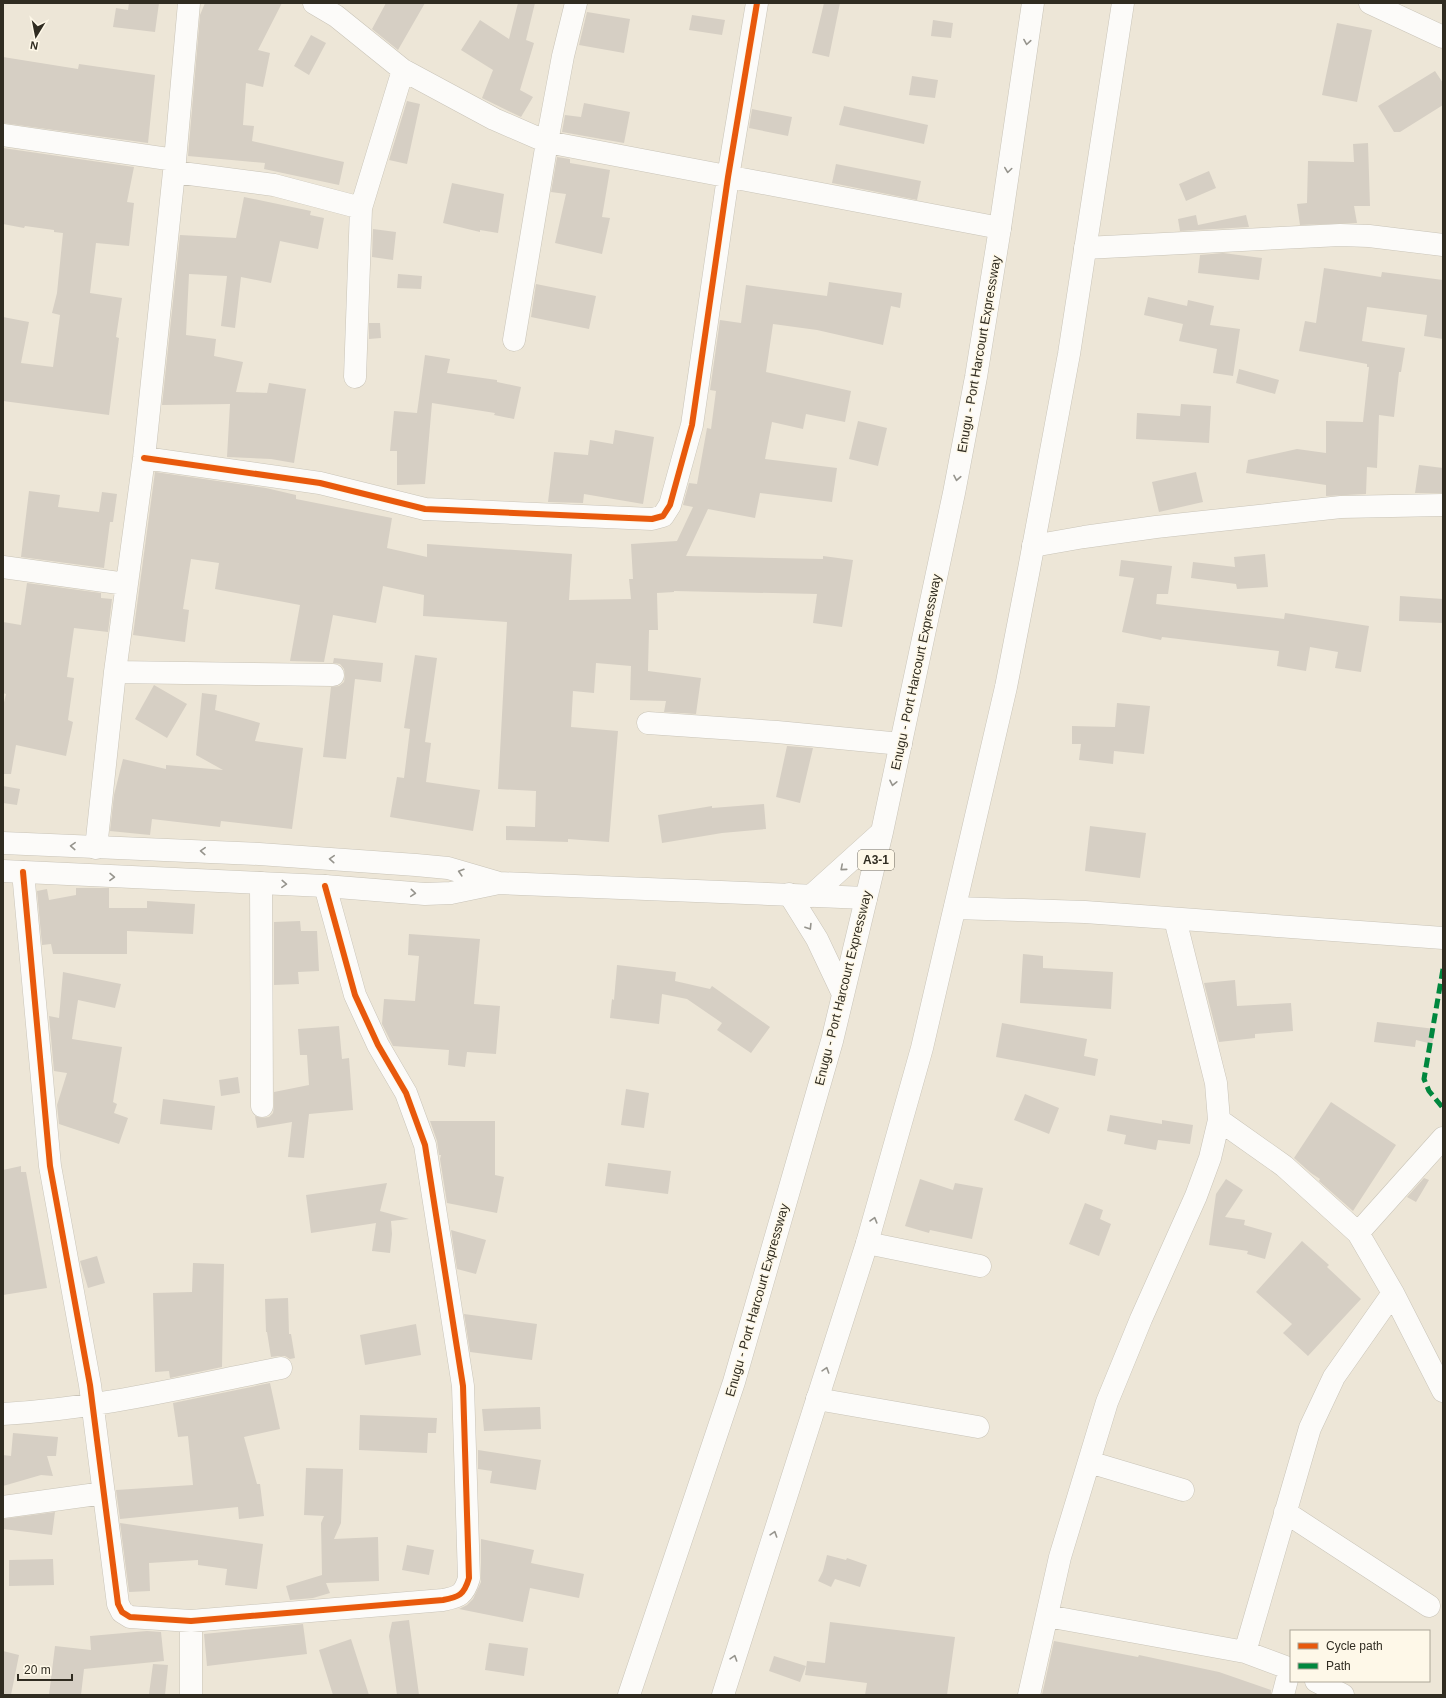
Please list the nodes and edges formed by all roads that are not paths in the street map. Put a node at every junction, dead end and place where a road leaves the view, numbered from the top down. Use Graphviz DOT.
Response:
graph roads {
  1 [pos="189,3"];
  2 [pos="314,3"];
  3 [pos="576,3"];
  4 [pos="757,3"];
  5 [pos="1033,3"];
  6 [pos="1123,3"];
  7 [pos="1370,3"];
  8 [pos="1443,37"];
  9 [pos="403,70"];
  10 [pos="3,136"];
  11 [pos="547,142"];
  12 [pos="174,166"];
  13 [pos="728,177"];
  14 [pos="362,208"];
  15 [pos="1000,228"];
  16 [pos="1443,245"];
  17 [pos="1085,248"];
  18 [pos="514,340"];
  19 [pos="355,378"];
  20 [pos="144,458"];
  21 [pos="1443,505"];
  22 [pos="1033,546"];
  23 [pos="3,567"];
  24 [pos="126,584"];
  25 [pos="115,672"];
  26 [pos="333,675"];
  27 [pos="648,723"];
  28 [pos="901,744"];
  29 [pos="882,832"];
  30 [pos="3,843"];
  31 [pos="96,848"];
  32 [pos="13,872"];
  33 [pos="261,883"];
  34 [pos="499,883"];
  35 [pos="325,886"];
  36 [pos="789,894"];
  37 [pos="811,896"];
  38 [pos="866,898"];
  39 [pos="955,908"];
  40 [pos="1175,919"];
  41 [pos="1443,938"];
  42 [pos="843,994"];
  43 [pos="262,1106"];
  44 [pos="1219,1120"];
  45 [pos="1443,1138"];
  46 [pos="1358,1233"];
  47 [pos="867,1243"];
  48 [pos="980,1266"];
  49 [pos="1393,1293"];
  50 [pos="281,1368"];
  51 [pos="1443,1391"];
  52 [pos="817,1399"];
  53 [pos="93,1405"];
  54 [pos="3,1414"];
  55 [pos="978,1427"];
  56 [pos="1089,1462"];
  57 [pos="1183,1490"];
  58 [pos="104,1493"];
  59 [pos="3,1507"];
  60 [pos="1285,1512"];
  61 [pos="1429,1606"];
  62 [pos="1047,1616"];
  63 [pos="191,1621"];
  64 [pos="1245,1652"];
  65 [pos="1290,1668"];
  66 [pos="1318,1682"];
  67 [pos="191,1695"];
  68 [pos="629,1695"];
  69 [pos="723,1695"];
  70 [pos="1029,1695"];
  71 [pos="1282,1695"];
  72 [pos="1343,1695"];
  1 -- 12 [label="main road"];
  2 -- 9 [label="main road"];
  3 -- 11 [label="main road"];
  4 -- 13 [label="main road"];
  5 -- 15 [label="main road, Enugu - Port Harcourt Expressway / A3-1, one-way"];
  6 -- 17 [label="main road"];
  7 -- 8 [label="main road"];
  9 -- 11 [label="main road"];
  9 -- 14 [label="main road"];
  10 -- 12 [label="main road"];
  11 -- 13 [label="main road"];
  11 -- 18 [label="main road"];
  12 -- 14 [label="main road"];
  12 -- 20 [label="main road"];
  13 -- 15 [label="main road"];
  13 -- 20 [label="main road"];
  14 -- 19 [label="main road"];
  15 -- 28 [label="main road, Enugu - Port Harcourt Expressway / A3-1, one-way"];
  16 -- 17 [label="main road"];
  17 -- 22 [label="main road"];
  20 -- 24 [label="main road"];
  21 -- 22 [label="main road"];
  22 -- 39 [label="main road"];
  23 -- 24 [label="main road"];
  24 -- 25 [label="main road"];
  25 -- 26 [label="main road"];
  25 -- 31 [label="main road"];
  27 -- 28 [label="main road"];
  28 -- 29 [label="main road, Enugu - Port Harcourt Expressway / A3-1, one-way"];
  29 -- 37 [label="main road, one-way"];
  29 -- 38 [label="main road, Enugu - Port Harcourt Expressway / A3-1"];
  31 -- 30 [label="main road, one-way"];
  34 -- 31 [label="main road, one-way"];
  32 -- 33 [label="main road, one-way"];
  32 -- 53 [label="main road"];
  33 -- 35 [label="main road, one-way"];
  33 -- 43 [label="main road"];
  35 -- 34 [label="main road, one-way"];
  34 -- 36 [label="main road"];
  35 -- 63 [label="main road"];
  36 -- 37 [label="main road"];
  36 -- 42 [label="main road, one-way"];
  37 -- 38 [label="main road"];
  38 -- 42 [label="main road, Enugu - Port Harcourt Expressway / A3-1"];
  39 -- 40 [label="main road"];
  47 -- 39 [label="main road, one-way"];
  40 -- 41 [label="main road"];
  40 -- 44 [label="main road"];
  42 -- 68 [label="main road, Enugu - Port Harcourt Expressway / A3-1"];
  44 -- 46 [label="main road"];
  44 -- 56 [label="main road"];
  45 -- 46 [label="main road"];
  46 -- 49 [label="main road"];
  47 -- 48 [label="main road"];
  52 -- 47 [label="main road, one-way"];
  49 -- 51 [label="main road"];
  49 -- 60 [label="main road"];
  50 -- 53 [label="main road"];
  52 -- 55 [label="main road"];
  69 -- 52 [label="main road, one-way"];
  53 -- 54 [label="main road"];
  53 -- 58 [label="main road"];
  56 -- 57 [label="main road"];
  56 -- 62 [label="main road"];
  58 -- 59 [label="main road"];
  58 -- 63 [label="main road"];
  60 -- 61 [label="main road"];
  60 -- 64 [label="main road"];
  62 -- 64 [label="main road"];
  62 -- 70 [label="main road"];
  63 -- 67 [label="main road"];
  64 -- 65 [label="main road"];
  65 -- 71 [label="main road"];
  66 -- 72 [label="main road"];
}
